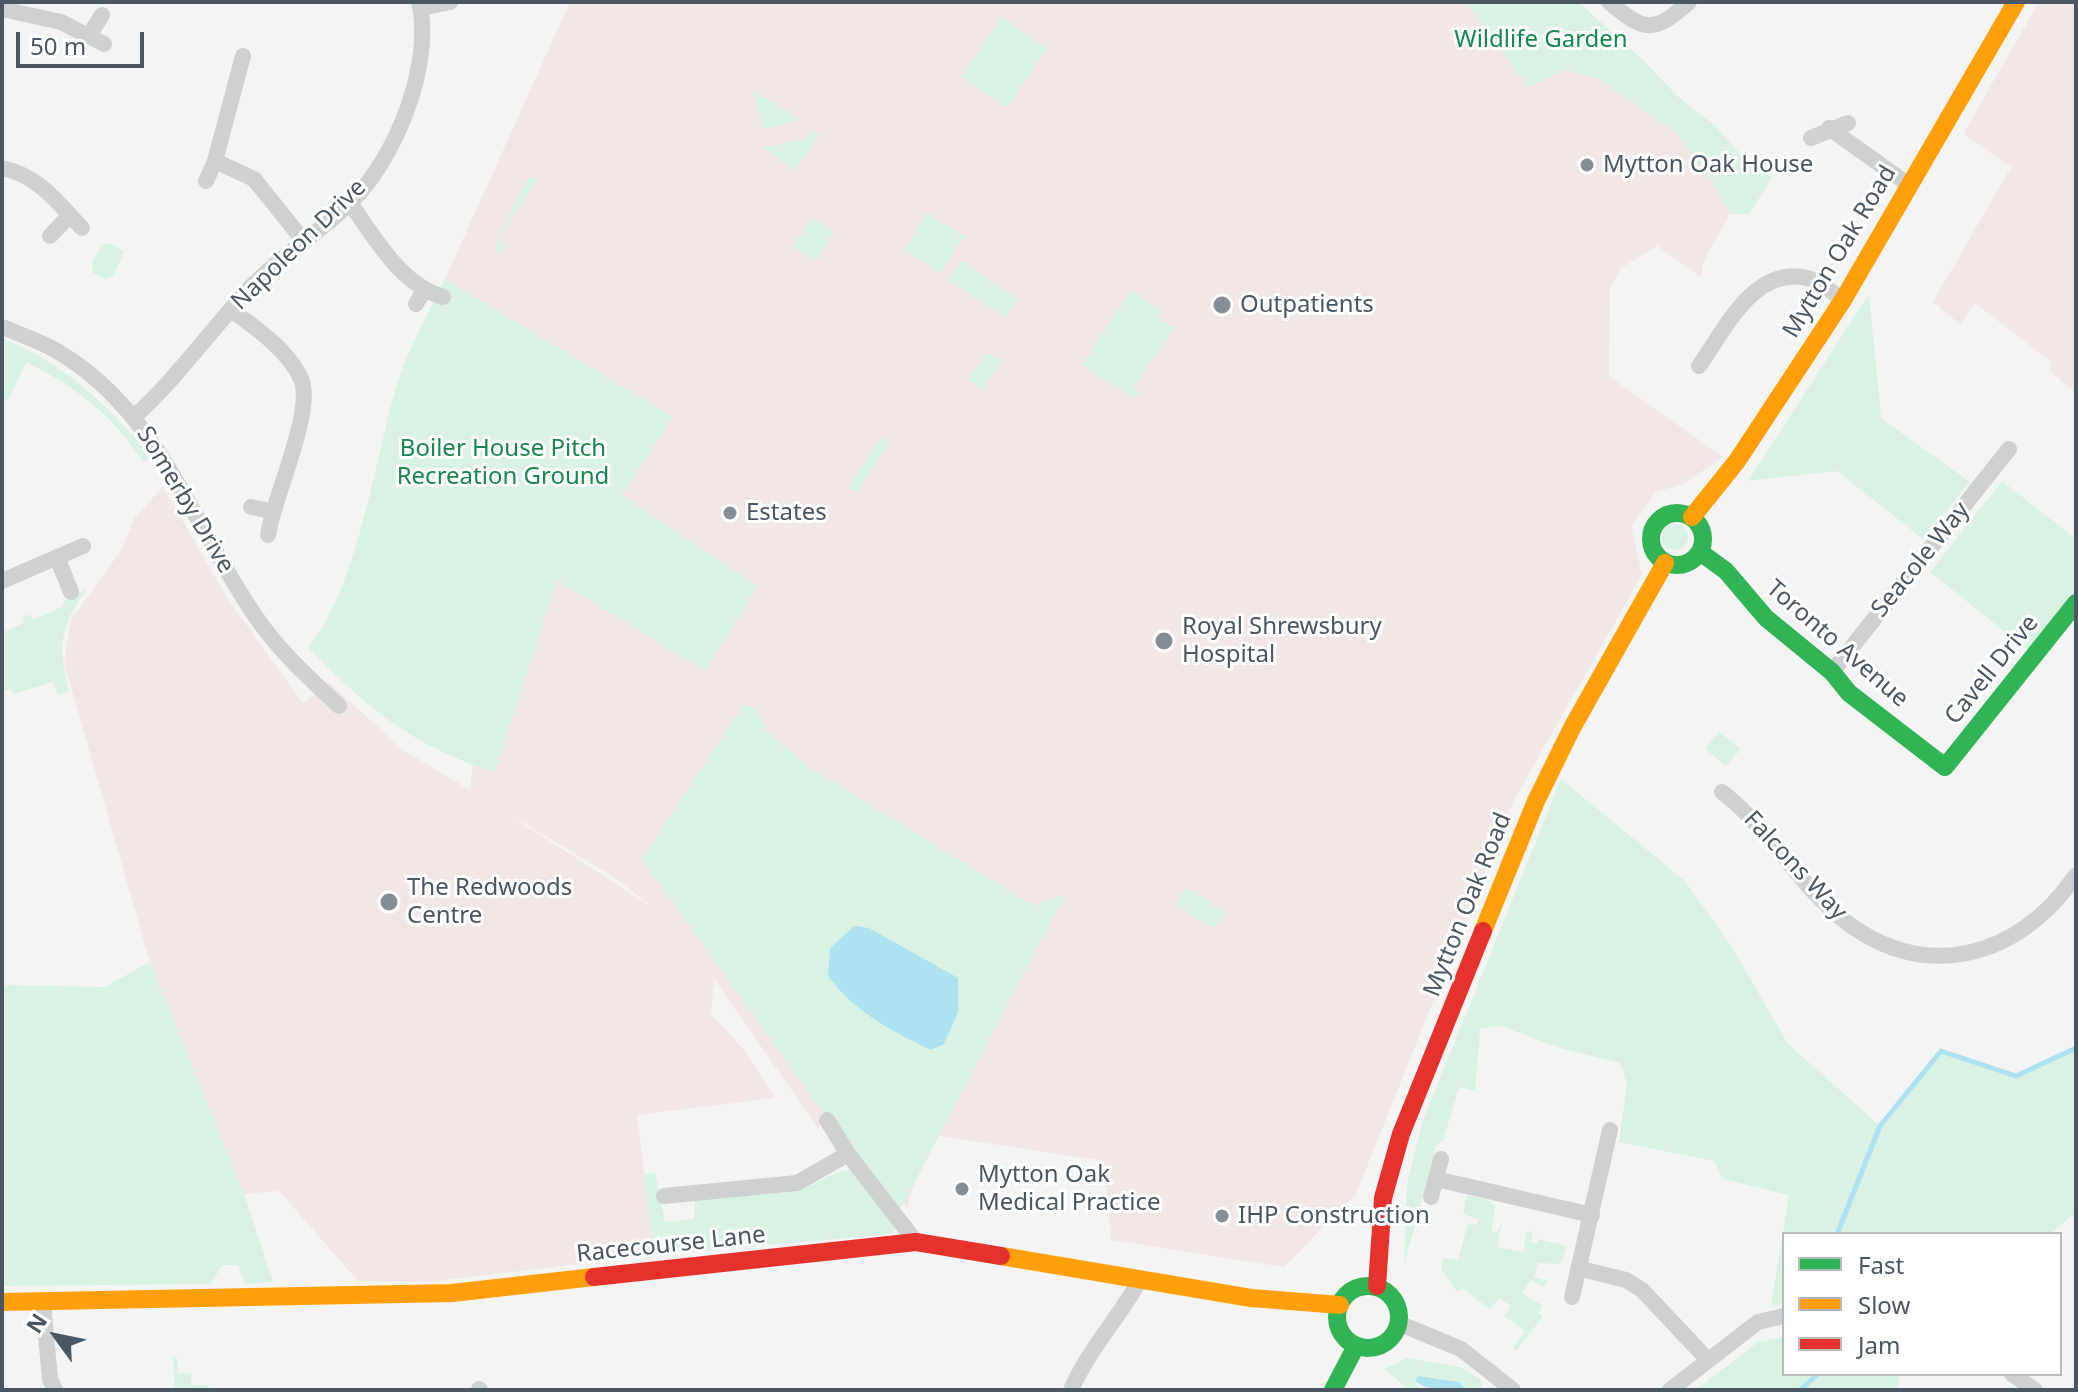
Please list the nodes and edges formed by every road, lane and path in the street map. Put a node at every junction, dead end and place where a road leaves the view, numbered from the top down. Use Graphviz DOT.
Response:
graph roads {
  1 [pos="450,2"];
  2 [pos="1609,2"];
  3 [pos="1689,2"];
  4 [pos="2016,2"];
  5 [pos="420,5"];
  6 [pos="2,9"];
  7 [pos="102,15"];
  8 [pos="243,56"];
  9 [pos="1848,123"];
  10 [pos="1829,128"];
  11 [pos="1811,138"];
  12 [pos="215,161"];
  13 [pos="2,168"];
  14 [pos="206,181"];
  15 [pos="1909,185"];
  16 [pos="350,203"];
  17 [pos="50,236"];
  18 [pos="303,240"];
  19 [pos="443,297"];
  20 [pos="1843,300"];
  21 [pos="231,310"];
  22 [pos="2,327"];
  23 [pos="1699,366"];
  24 [pos="135,416"];
  25 [pos="2009,449"];
  26 [pos="251,507"];
  27 [pos="271,511"];
  28 [pos="1692,517"];
  29 [pos="268,535"];
  30 [pos="83,546"];
  31 [pos="1700,552"];
  32 [pos="57,557"];
  33 [pos="1665,563"];
  34 [pos="2,581"];
  35 [pos="71,592"];
  36 [pos="2076,603"];
  37 [pos="1832,672"];
  38 [pos="339,706"];
  39 [pos="1945,767"];
  40 [pos="1722,792"];
  41 [pos="2076,875"];
  42 [pos="827,1120"];
  43 [pos="1610,1130"];
  44 [pos="848,1154"];
  45 [pos="1441,1159"];
  46 [pos="1436,1179"];
  47 [pos="664,1196"];
  48 [pos="1431,1197"];
  49 [pos="1592,1215"];
  50 [pos="916,1242"];
  51 [pos="1581,1269"];
  52 [pos="1140,1280"];
  53 [pos="1377,1286"];
  54 [pos="1572,1297"];
  55 [pos="2,1302"];
  56 [pos="43,1303"];
  57 [pos="1340,1305"];
  58 [pos="1782,1316"];
  59 [pos="1398,1323"];
  60 [pos="1356,1346"];
  61 [pos="1708,1360"];
  62 [pos="2015,1376"];
  63 [pos="1507,1388"];
  64 [pos="55,1390"];
  65 [pos="1071,1390"];
  66 [pos="1333,1390"];
  67 [pos="1670,1390"];
  68 [pos="2035,1390"];
  1 -- 5 [label="street"];
  2 -- 3 [label="street"];
  4 -- 15 [label="street, Mytton Oak Road"];
  5 -- 16 [label="street, Napoleon Drive"];
  6 -- 7 [label="street"];
  8 -- 12 [label="street"];
  9 -- 10 [label="street"];
  10 -- 11 [label="street"];
  10 -- 15 [label="street"];
  12 -- 14 [label="street"];
  12 -- 18 [label="street"];
  13 -- 17 [label="street"];
  15 -- 20 [label="street, Mytton Oak Road"];
  16 -- 18 [label="street, Napoleon Drive"];
  16 -- 19 [label="street"];
  18 -- 21 [label="street, Napoleon Drive"];
  20 -- 23 [label="street"];
  20 -- 28 [label="street, Mytton Oak Road"];
  21 -- 24 [label="street, Napoleon Drive"];
  21 -- 27 [label="street"];
  22 -- 24 [label="street, Somerby Drive"];
  24 -- 38 [label="street, Somerby Drive"];
  25 -- 37 [label="street, Seacole Way"];
  26 -- 27 [label="street"];
  27 -- 29 [label="street"];
  28 -- 31 [label="street"];
  28 -- 33 [label="street"];
  30 -- 32 [label="street"];
  31 -- 33 [label="street"];
  31 -- 37 [label="street, Toronto Avenue"];
  32 -- 34 [label="street"];
  32 -- 35 [label="street"];
  33 -- 53 [label="street, Mytton Oak Road"];
  36 -- 39 [label="street, Cavell Drive"];
  37 -- 39 [label="street, Toronto Avenue"];
  40 -- 41 [label="street, Falcons Way"];
  42 -- 44 [label="street"];
  43 -- 49 [label="street"];
  44 -- 47 [label="street"];
  44 -- 50 [label="street"];
  45 -- 46 [label="street"];
  46 -- 48 [label="street"];
  46 -- 49 [label="street"];
  49 -- 51 [label="street"];
  50 -- 52 [label="street, Racecourse Lane"];
  50 -- 56 [label="street, Racecourse Lane"];
  51 -- 54 [label="street"];
  51 -- 61 [label="street"];
  52 -- 57 [label="street, Racecourse Lane"];
  52 -- 65 [label="street"];
  53 -- 57 [label="street"];
  53 -- 59 [label="street"];
  55 -- 56 [label="street, Racecourse Lane"];
  56 -- 64 [label="street"];
  57 -- 60 [label="street"];
  58 -- 61 [label="street"];
  59 -- 60 [label="street"];
  59 -- 63 [label="street"];
  60 -- 66 [label="street"];
  61 -- 67 [label="street"];
  62 -- 68 [label="street"];
}
